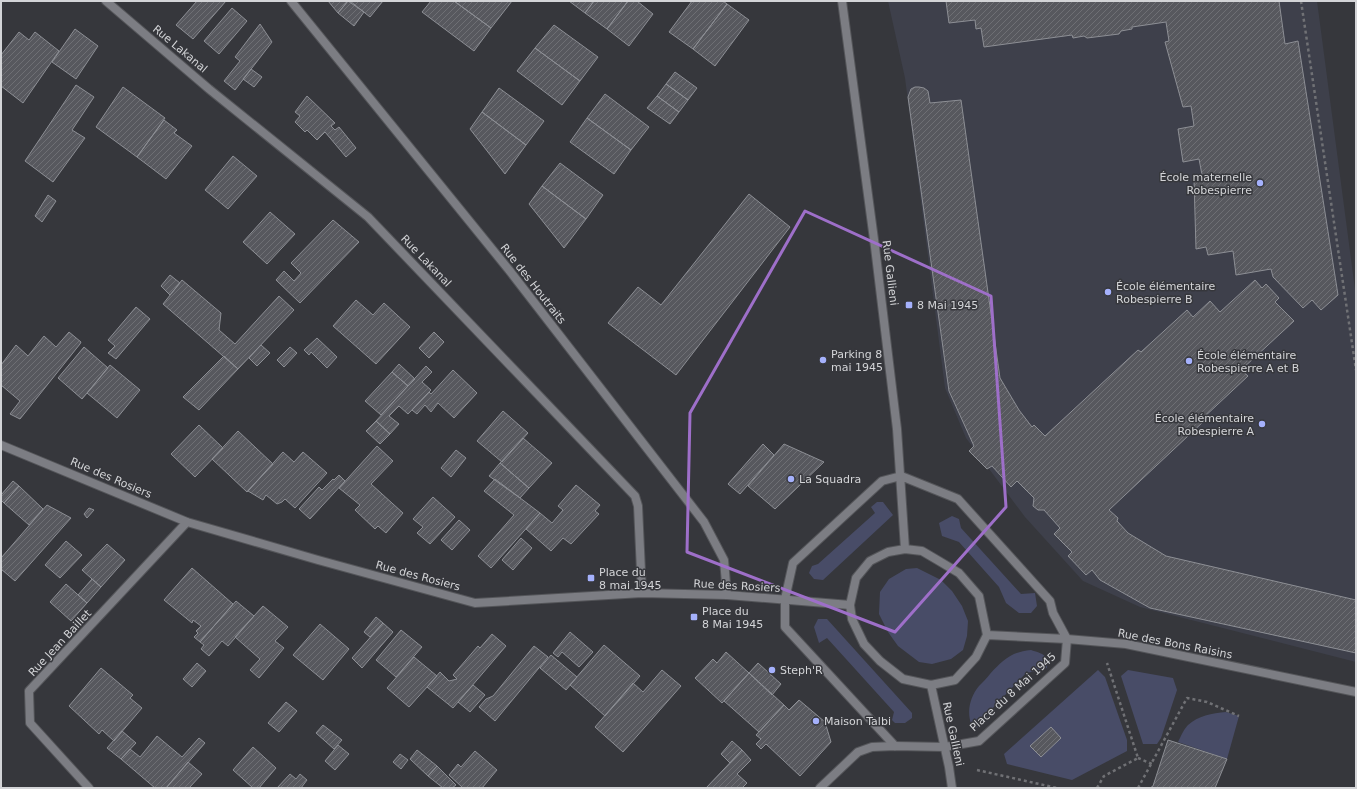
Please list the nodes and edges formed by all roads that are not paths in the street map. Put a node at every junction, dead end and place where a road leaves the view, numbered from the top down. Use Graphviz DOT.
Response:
graph roads {
  1 [pos="106,1"];
  2 [pos="291,1"];
  3 [pos="842,1"];
  4 [pos="1,445"];
  5 [pos="901,476"];
  6 [pos="187,522"];
  7 [pos="905,549"];
  8 [pos="642,593"];
  9 [pos="727,595"];
  10 [pos="785,599"];
  11 [pos="850,605"];
  12 [pos="987,635"];
  13 [pos="1068,639"];
  14 [pos="932,685"];
  15 [pos="1356,692"];
  16 [pos="895,746"];
  17 [pos="945,747"];
  18 [pos="89,788"];
  19 [pos="820,788"];
  20 [pos="952,788"];
  1 -- 8 [label="street, Rue Lakanal"];
  2 -- 9 [label="street, Rue des Houtraits"];
  3 -- 5 [label="street, Rue Gallieni"];
  4 -- 6 [label="street, Rue des Rosiers"];
  5 -- 7 [label="street, Rue Gallieni"];
  5 -- 10 [label="street"];
  5 -- 13 [label="street"];
  6 -- 8 [label="street, Rue des Rosiers"];
  6 -- 18 [label="street, Rue Jean Baillet"];
  7 -- 11 [label="street"];
  7 -- 12 [label="street"];
  8 -- 9 [label="street, Rue des Rosiers"];
  9 -- 10 [label="street, Rue des Rosiers"];
  10 -- 11 [label="street, Rue des Rosiers"];
  10 -- 16 [label="street"];
  11 -- 14 [label="street"];
  12 -- 13 [label="street, Rue des Bons Raisins"];
  12 -- 14 [label="street"];
  13 -- 15 [label="street, Rue des Bons Raisins"];
  13 -- 17 [label="street, Place du 8 Mai 1945"];
  14 -- 17 [label="street, Rue Gallieni"];
  16 -- 17 [label="street, Place du 8 Mai 1945"];
  16 -- 19 [label="street, Place du 8 Mai 1945"];
  17 -- 20 [label="street, Rue Gallieni"];
}
